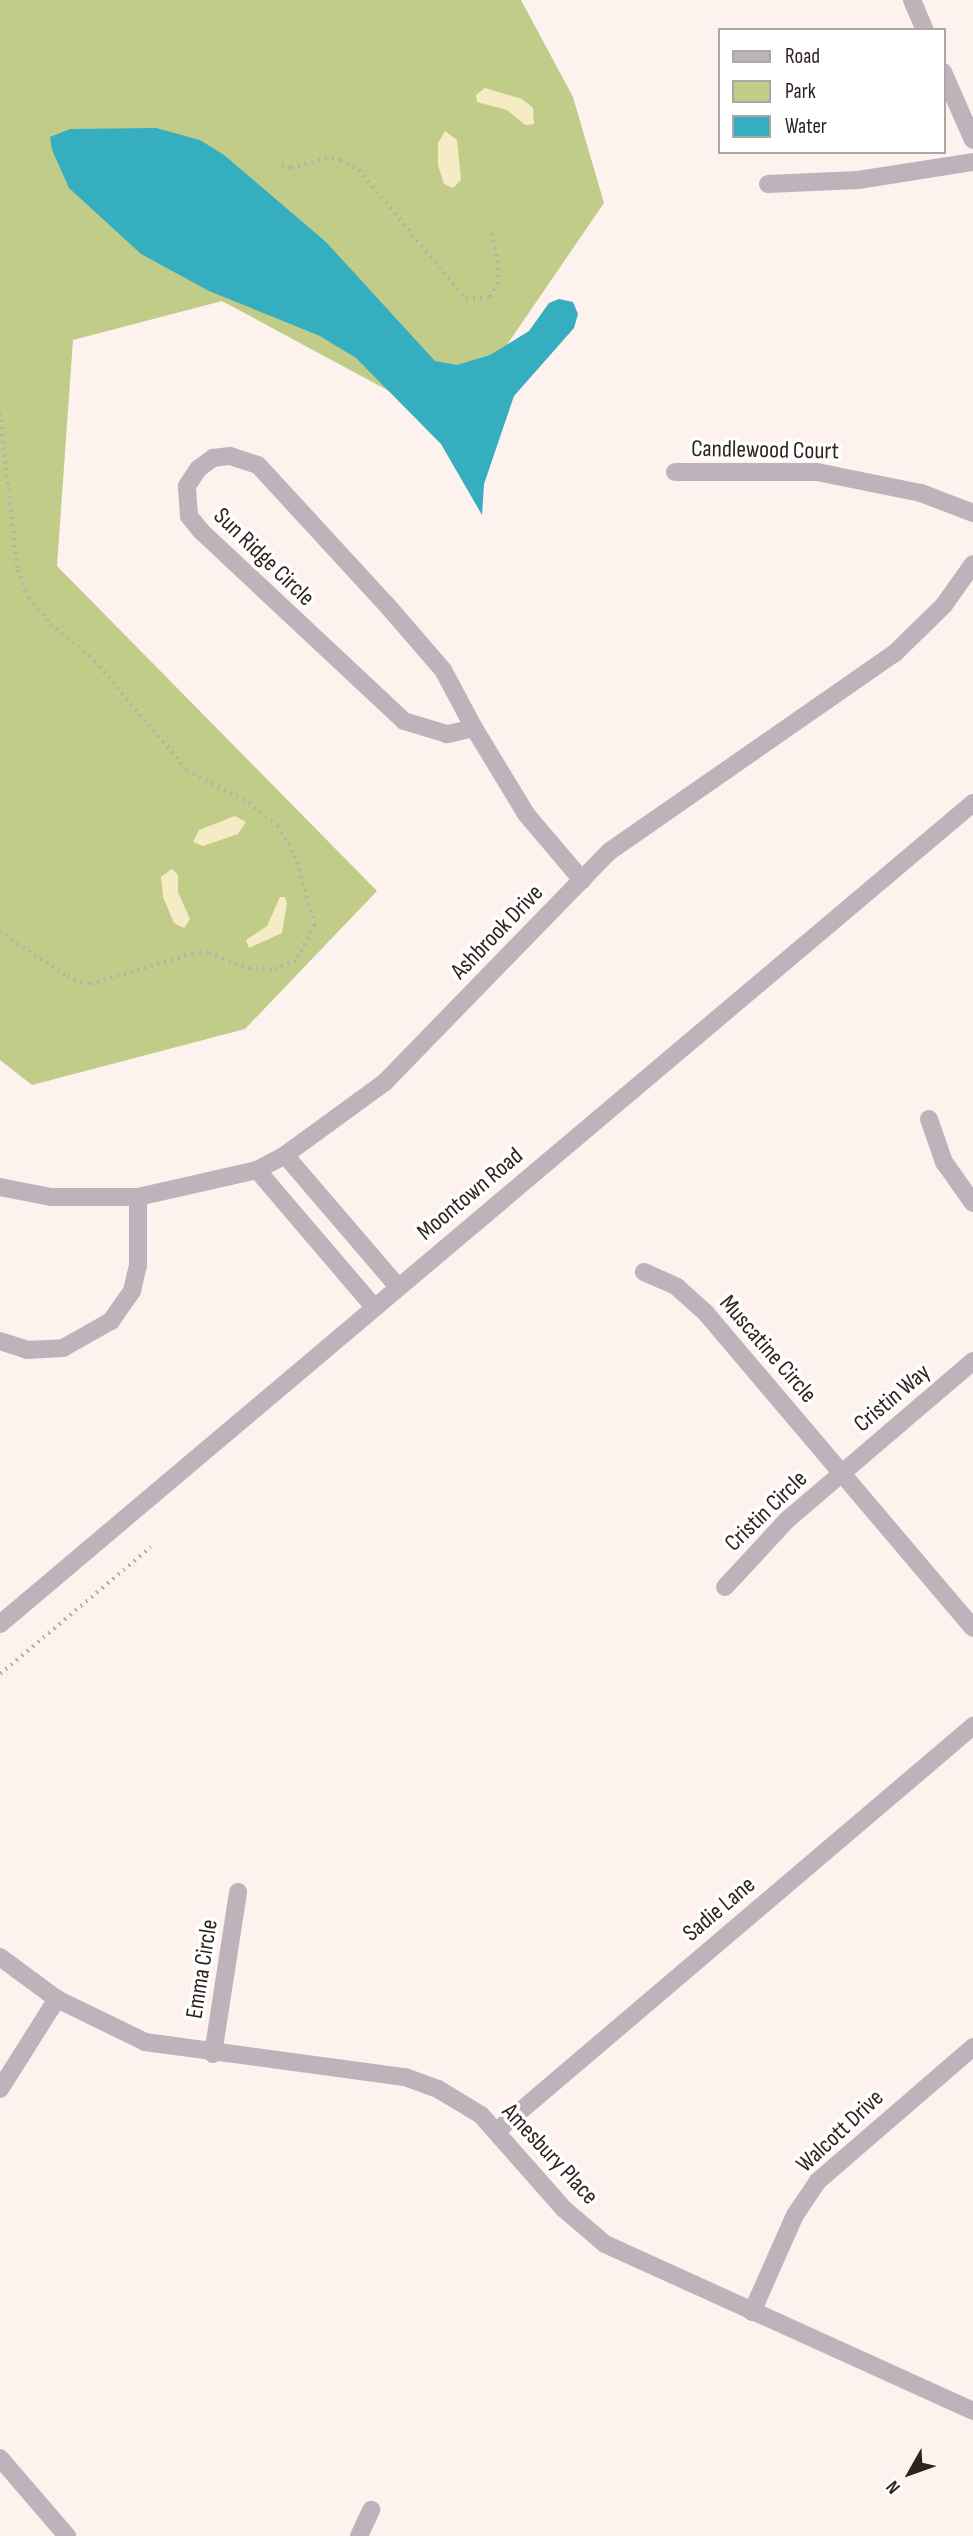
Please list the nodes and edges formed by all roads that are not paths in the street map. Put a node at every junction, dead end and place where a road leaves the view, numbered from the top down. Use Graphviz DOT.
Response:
graph roads {
  1 [pos="912,0"];
  2 [pos="924,28"];
  3 [pos="945,77"];
  4 [pos="973,141"];
  5 [pos="973,162"];
  6 [pos="768,184"];
  7 [pos="675,472"];
  8 [pos="973,513"];
  9 [pos="973,564"];
  10 [pos="474,728"];
  11 [pos="973,803"];
  12 [pos="582,880"];
  13 [pos="929,1119"];
  14 [pos="285,1155"];
  15 [pos="257,1170"];
  16 [pos="0,1187"];
  17 [pos="138,1198"];
  18 [pos="973,1203"];
  19 [pos="644,1272"];
  20 [pos="398,1287"];
  21 [pos="374,1307"];
  22 [pos="0,1341"];
  23 [pos="973,1361"];
  24 [pos="842,1473"];
  25 [pos="725,1587"];
  26 [pos="0,1624"];
  27 [pos="973,1628"];
  28 [pos="973,1726"];
  29 [pos="238,1892"];
  30 [pos="0,1957"];
  31 [pos="57,1998"];
  32 [pos="973,2047"];
  33 [pos="213,2054"];
  34 [pos="0,2089"];
  35 [pos="498,2130"];
  36 [pos="752,2312"];
  37 [pos="973,2411"];
  38 [pos="0,2458"];
  39 [pos="371,2510"];
  40 [pos="67,2536"];
  41 [pos="359,2536"];
  1 -- 2 [label="street"];
  3 -- 4 [label="street"];
  5 -- 6 [label="street"];
  7 -- 8 [label="street, Candlewood Court"];
  9 -- 12 [label="street, Ashbrook Drive"];
  10 -- 10 [label="street, Sun Ridge Circle"];
  10 -- 12 [label="street, Sun Ridge Circle"];
  11 -- 20 [label="street, Moontown Road"];
  12 -- 14 [label="street, Ashbrook Drive"];
  13 -- 18 [label="street"];
  14 -- 15 [label="street, Ashbrook Drive"];
  14 -- 20 [label="street"];
  15 -- 17 [label="street, Ashbrook Drive"];
  15 -- 21 [label="street"];
  16 -- 17 [label="street, Ashbrook Drive"];
  17 -- 22 [label="street"];
  19 -- 24 [label="street, Muscatine Circle"];
  20 -- 21 [label="street, Moontown Road"];
  21 -- 26 [label="street, Moontown Road"];
  23 -- 24 [label="street, Cristin Way"];
  24 -- 25 [label="street, Cristin Circle"];
  24 -- 27 [label="street, Muscatine Circle"];
  28 -- 35 [label="street, Sadie Lane"];
  29 -- 33 [label="street, Emma Circle"];
  30 -- 31 [label="street, Amesbury Place"];
  31 -- 33 [label="street, Amesbury Place"];
  31 -- 34 [label="street"];
  32 -- 36 [label="street, Walcott Drive"];
  33 -- 35 [label="street, Amesbury Place"];
  35 -- 36 [label="street, Amesbury Place"];
  36 -- 37 [label="street, Amesbury Place"];
  38 -- 40 [label="street"];
  39 -- 41 [label="street"];
}
